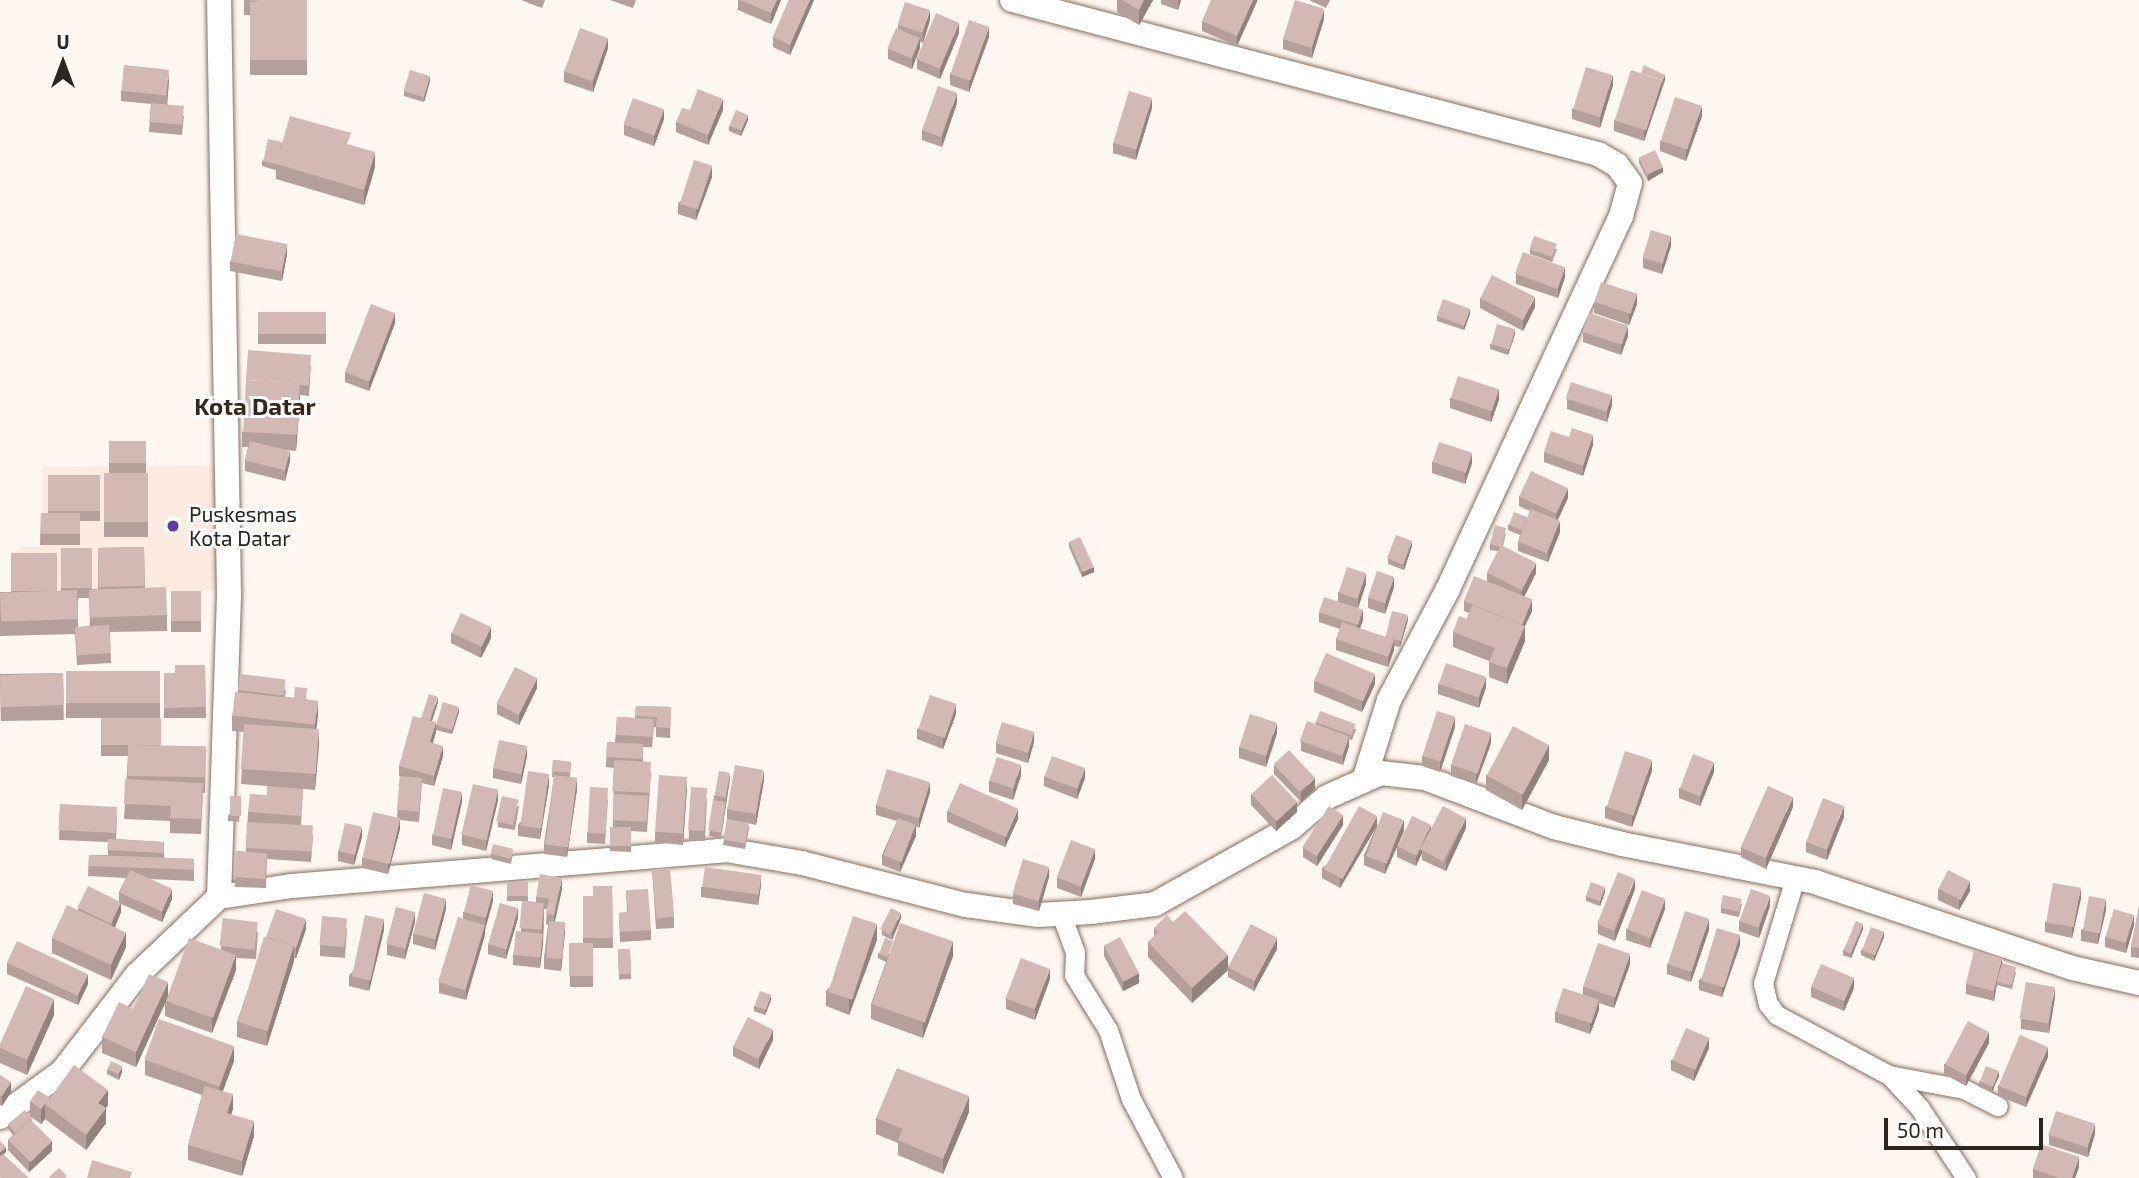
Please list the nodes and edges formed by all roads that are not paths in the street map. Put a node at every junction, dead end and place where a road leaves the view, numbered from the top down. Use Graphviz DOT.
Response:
graph roads {
  1 [pos="219,0"];
  2 [pos="1012,0"];
  3 [pos="1366,777"];
  4 [pos="1795,878"];
  5 [pos="219,897"];
  6 [pos="1061,914"];
  7 [pos="2139,982"];
  8 [pos="1889,1075"];
  9 [pos="1998,1105"];
  10 [pos="0,1116"];
  11 [pos="1173,1178"];
  12 [pos="1966,1178"];
  1 -- 5 [label="street"];
  2 -- 3 [label="street"];
  3 -- 4 [label="street"];
  3 -- 6 [label="street"];
  4 -- 7 [label="street"];
  4 -- 8 [label="street"];
  5 -- 6 [label="street"];
  5 -- 10 [label="street"];
  6 -- 11 [label="street"];
  8 -- 9 [label="street"];
  8 -- 12 [label="street"];
}
